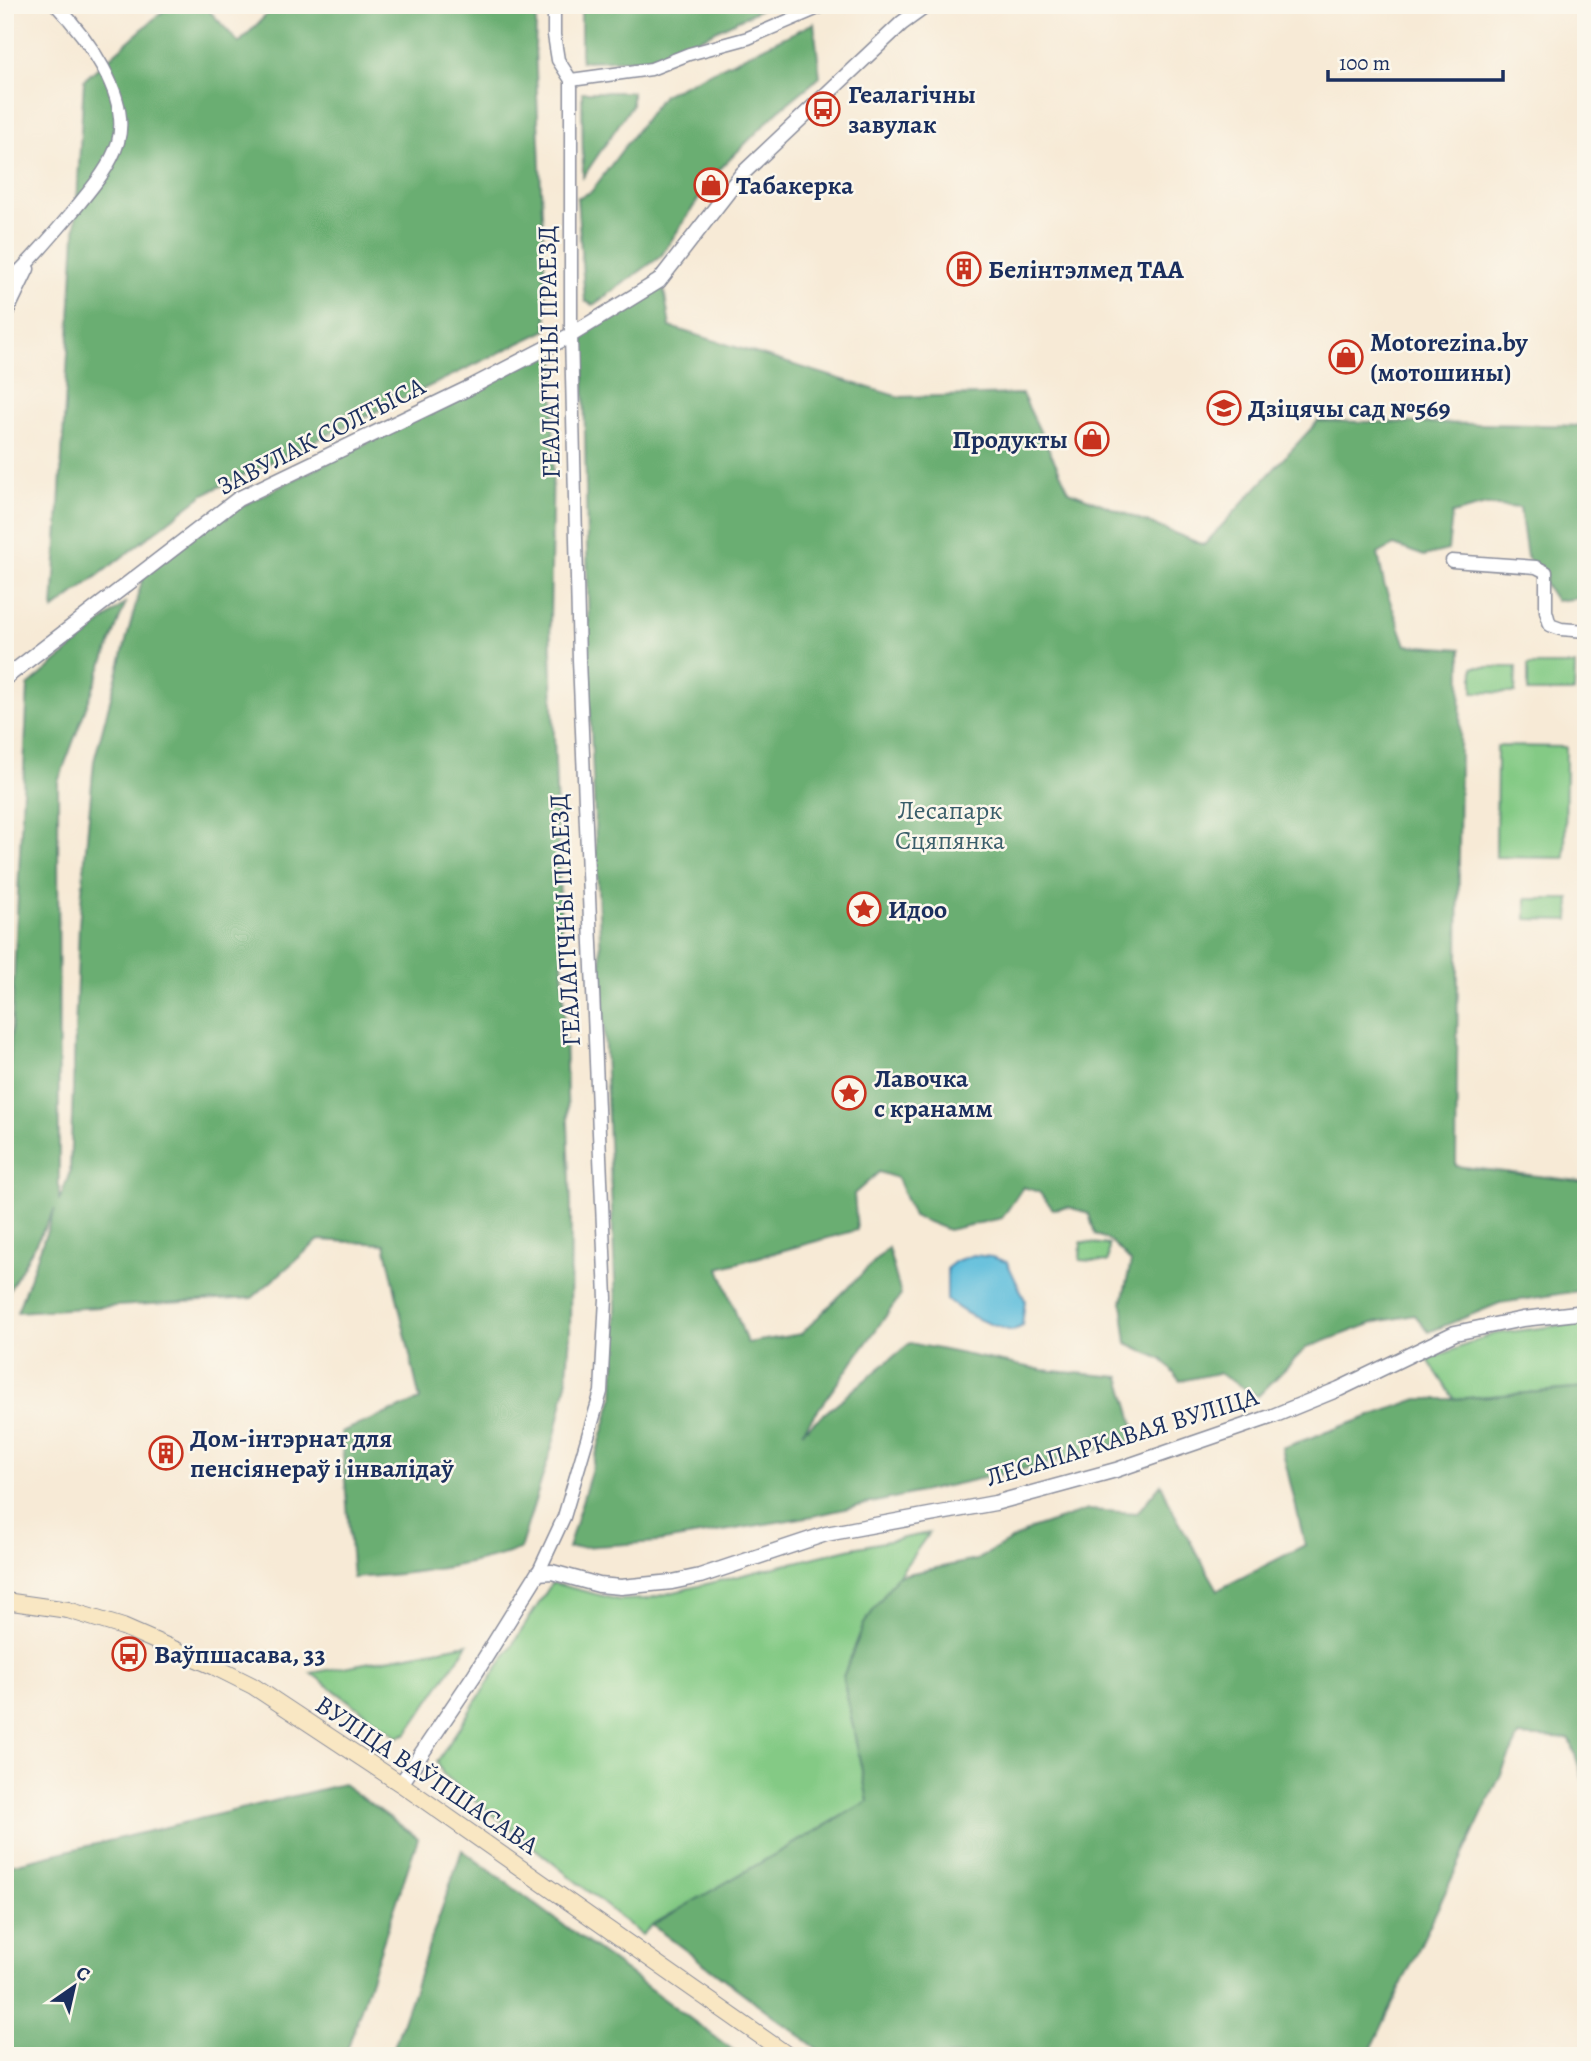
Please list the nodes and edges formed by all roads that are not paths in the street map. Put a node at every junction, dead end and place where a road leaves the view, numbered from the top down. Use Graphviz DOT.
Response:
graph roads {
  1 [pos="56,5"];
  2 [pos="554,5"];
  3 [pos="825,5"];
  4 [pos="927,5"];
  5 [pos="571,80"];
  6 [pos="32,259"];
  7 [pos="5,285"];
  8 [pos="5,317"];
  9 [pos="571,335"];
  10 [pos="1452,561"];
  11 [pos="1586,631"];
  12 [pos="5,678"];
  13 [pos="1586,1312"];
  14 [pos="538,1573"];
  15 [pos="5,1601"];
  16 [pos="401,1784"];
  17 [pos="789,2056"];
  1 -- 6 [label="street"];
  2 -- 5 [label="street, ГЕАЛАГІЧНЫ ПРАЕЗД"];
  3 -- 5 [label="street"];
  4 -- 9 [label="street, ЗАВУЛАК СОЛТЫСА"];
  5 -- 9 [label="street, ГЕАЛАГІЧНЫ ПРАЕЗД"];
  6 -- 7 [label="street"];
  6 -- 8 [label="street"];
  9 -- 12 [label="street, ЗАВУЛАК СОЛТЫСА"];
  9 -- 14 [label="street, ГЕАЛАГІЧНЫ ПРАЕЗД"];
  10 -- 11 [label="street"];
  13 -- 14 [label="street, ЛЕСАПАРКАВАЯ ВУЛІЦА"];
  14 -- 16 [label="street, ГЕАЛАГІЧНЫ ПРАЕЗД"];
  15 -- 16 [label="main road, ВУЛІЦА ВАЎПШАСАВА"];
  16 -- 17 [label="main road, ВУЛІЦА ВАЎПШАСАВА"];
}
